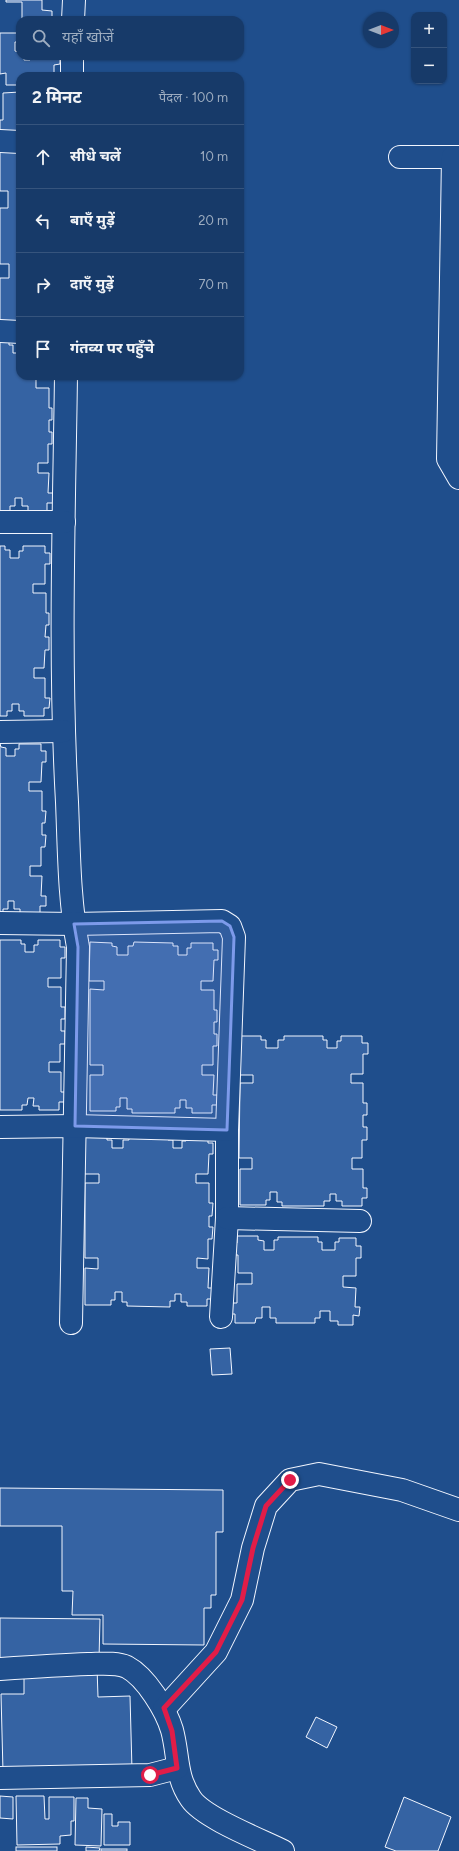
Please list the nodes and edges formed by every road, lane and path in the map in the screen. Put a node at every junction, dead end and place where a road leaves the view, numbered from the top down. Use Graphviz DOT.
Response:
graph roads {
  1 [pos="74,0"];
  2 [pos="73,16"];
  3 [pos="72,60"];
  4 [pos="72,72"];
  5 [pos="0,140"];
  6 [pos="16,142"];
  7 [pos="400,157"];
  8 [pos="456,157"];
  9 [pos="455,319"];
  10 [pos="0,331"];
  11 [pos="16,332"];
  12 [pos="66,380"];
  13 [pos="459,478"];
  14 [pos="0,522"];
  15 [pos="64,522"];
  16 [pos="63,731"];
  17 [pos="0,732"];
  18 [pos="0,923"];
  19 [pos="74,924"];
  20 [pos="75,1126"];
  21 [pos="0,1127"];
  22 [pos="227,1130"];
  23 [pos="227,1218"];
  24 [pos="360,1221"];
  25 [pos="221,1317"];
  26 [pos="71,1323"];
  27 [pos="459,1510"];
  28 [pos="0,1669"];
  29 [pos="164,1708"];
  30 [pos="177,1768"];
  31 [pos="0,1778"];
  32 [pos="283,1851"];
  1 -- 2 [label="street"];
  3 -- 4 [label="street"];
  5 -- 6 [label="street"];
  7 -- 8 [label="street"];
  8 -- 9 [label="street"];
  9 -- 13 [label="street"];
  10 -- 11 [label="street"];
  12 -- 15 [label="street"];
  14 -- 15 [label="street"];
  15 -- 16 [label="street"];
  16 -- 17 [label="street"];
  16 -- 19 [label="street"];
  18 -- 19 [label="street"];
  19 -- 20 [label="street"];
  19 -- 22 [label="street"];
  20 -- 21 [label="street"];
  20 -- 22 [label="street"];
  20 -- 26 [label="street"];
  22 -- 23 [label="street"];
  23 -- 24 [label="street"];
  23 -- 25 [label="street"];
  27 -- 29 [label="street"];
  28 -- 29 [label="street"];
  29 -- 30 [label="street"];
  30 -- 31 [label="street"];
  30 -- 32 [label="street"];
}
